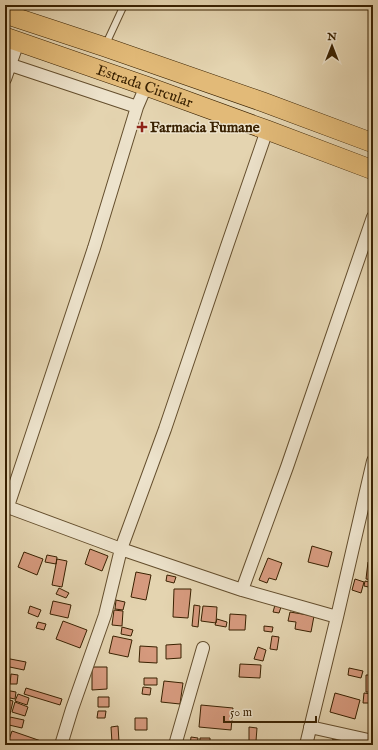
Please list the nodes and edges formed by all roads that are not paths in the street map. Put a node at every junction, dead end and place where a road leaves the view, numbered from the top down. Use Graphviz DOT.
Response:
graph roads {
  1 [pos="124,5"];
  2 [pos="5,14"];
  3 [pos="11,40"];
  4 [pos="105,47"];
  5 [pos="7,64"];
  6 [pos="5,79"];
  7 [pos="146,86"];
  8 [pos="137,107"];
  9 [pos="267,130"];
  10 [pos="373,143"];
  11 [pos="373,170"];
  12 [pos="373,217"];
  13 [pos="373,461"];
  14 [pos="369,492"];
  15 [pos="7,506"];
  16 [pos="121,549"];
  17 [pos="242,590"];
  18 [pos="337,617"];
  19 [pos="203,648"];
  20 [pos="310,726"];
  21 [pos="373,741"];
  22 [pos="62,745"];
  23 [pos="175,745"];
  24 [pos="306,745"];
  1 -- 4 [label="lane"];
  2 -- 4 [label="main road, Estrada Circular"];
  3 -- 5 [label="street"];
  3 -- 7 [label="main road, Estrada Circular"];
  4 -- 10 [label="main road, Estrada Circular"];
  5 -- 6 [label="street"];
  5 -- 8 [label="street"];
  7 -- 8 [label="street"];
  7 -- 9 [label="main road, Estrada Circular"];
  8 -- 15 [label="street"];
  9 -- 11 [label="main road, Estrada Circular"];
  9 -- 16 [label="street"];
  12 -- 17 [label="street"];
  13 -- 14 [label="street"];
  14 -- 18 [label="street"];
  15 -- 16 [label="street"];
  16 -- 17 [label="street"];
  16 -- 22 [label="street"];
  17 -- 18 [label="street"];
  18 -- 20 [label="street"];
  19 -- 23 [label="street"];
  20 -- 21 [label="street"];
  20 -- 24 [label="street"];
}
